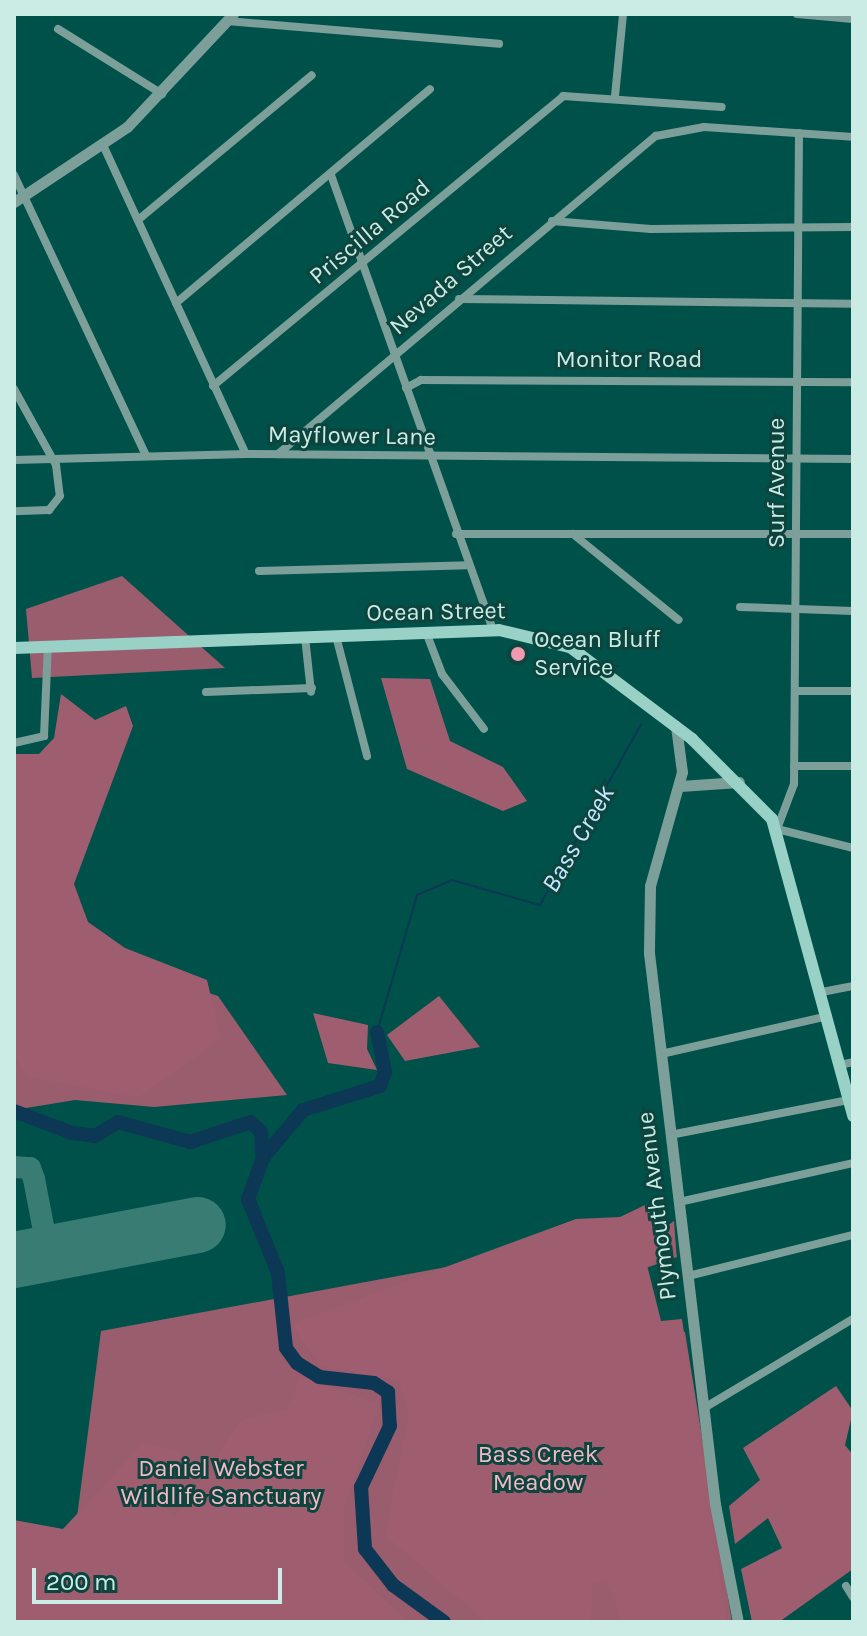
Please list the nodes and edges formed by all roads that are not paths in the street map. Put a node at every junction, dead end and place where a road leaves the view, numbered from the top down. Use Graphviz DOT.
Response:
graph roads {
  1 [pos="623,14"];
  2 [pos="797,14"];
  3 [pos="230,18"];
  4 [pos="853,19"];
  5 [pos="58,29"];
  6 [pos="499,44"];
  7 [pos="312,75"];
  8 [pos="430,89"];
  9 [pos="162,94"];
  10 [pos="615,96"];
  11 [pos="722,107"];
  12 [pos="799,133"];
  13 [pos="853,137"];
  14 [pos="103,145"];
  15 [pos="14,175"];
  16 [pos="331,175"];
  17 [pos="26,195"];
  18 [pos="14,202"];
  19 [pos="138,220"];
  20 [pos="552,221"];
  21 [pos="799,226"];
  22 [pos="853,227"];
  23 [pos="361,265"];
  24 [pos="458,299"];
  25 [pos="176,303"];
  26 [pos="798,304"];
  27 [pos="853,304"];
  28 [pos="395,355"];
  29 [pos="798,381"];
  30 [pos="853,382"];
  31 [pos="213,386"];
  32 [pos="406,388"];
  33 [pos="14,389"];
  34 [pos="246,454"];
  35 [pos="278,454"];
  36 [pos="146,456"];
  37 [pos="429,457"];
  38 [pos="51,459"];
  39 [pos="797,459"];
  40 [pos="853,459"];
  41 [pos="14,460"];
  42 [pos="14,511"];
  43 [pos="572,533"];
  44 [pos="796,533"];
  45 [pos="456,534"];
  46 [pos="853,534"];
  47 [pos="468,565"];
  48 [pos="259,571"];
  49 [pos="740,607"];
  50 [pos="796,611"];
  51 [pos="853,611"];
  52 [pos="679,620"];
  53 [pos="493,631"];
  54 [pos="426,632"];
  55 [pos="336,636"];
  56 [pos="305,637"];
  57 [pos="48,646"];
  58 [pos="14,648"];
  59 [pos="795,691"];
  60 [pos="853,691"];
  61 [pos="206,692"];
  62 [pos="676,726"];
  63 [pos="484,729"];
  64 [pos="14,743"];
  65 [pos="367,756"];
  66 [pos="794,766"];
  67 [pos="853,766"];
  68 [pos="741,782"];
  69 [pos="680,786"];
  70 [pos="777,829"];
  71 [pos="853,848"];
  72 [pos="853,986"];
  73 [pos="822,992"];
  74 [pos="829,1016"];
  75 [pos="661,1054"];
  76 [pos="847,1063"];
  77 [pos="849,1100"];
  78 [pos="853,1116"];
  79 [pos="670,1135"];
  80 [pos="853,1163"];
  81 [pos="679,1202"];
  82 [pos="853,1235"];
  83 [pos="688,1276"];
  84 [pos="853,1319"];
  85 [pos="704,1408"];
  86 [pos="846,1586"];
  87 [pos="853,1597"];
  88 [pos="738,1622"];
  1 -- 10 [label="street"];
  2 -- 4 [label="street"];
  3 -- 6 [label="street"];
  3 -- 9 [label="street"];
  5 -- 9 [label="street"];
  7 -- 19 [label="street"];
  8 -- 16 [label="street"];
  9 -- 14 [label="street"];
  10 -- 11 [label="street, Priscilla Road"];
  10 -- 23 [label="street, Priscilla Road"];
  12 -- 13 [label="street"];
  12 -- 20 [label="street, Nevada Street"];
  12 -- 21 [label="street, Surf Avenue"];
  14 -- 17 [label="street"];
  14 -- 19 [label="street, Mayflower Lane"];
  15 -- 17 [label="street"];
  16 -- 23 [label="street"];
  16 -- 25 [label="street"];
  17 -- 18 [label="street"];
  17 -- 36 [label="street"];
  19 -- 25 [label="street, Mayflower Lane"];
  20 -- 21 [label="street"];
  20 -- 24 [label="street, Nevada Street"];
  21 -- 22 [label="street"];
  21 -- 26 [label="street, Surf Avenue"];
  23 -- 28 [label="street"];
  23 -- 31 [label="street, Priscilla Road"];
  24 -- 26 [label="street"];
  24 -- 28 [label="street, Nevada Street"];
  25 -- 31 [label="street, Mayflower Lane"];
  26 -- 27 [label="street"];
  26 -- 29 [label="street, Surf Avenue"];
  28 -- 32 [label="street"];
  28 -- 35 [label="street, Nevada Street"];
  29 -- 30 [label="street, Monitor Road"];
  29 -- 32 [label="street, Monitor Road"];
  29 -- 39 [label="street, Surf Avenue"];
  31 -- 34 [label="street, Mayflower Lane"];
  32 -- 37 [label="street"];
  33 -- 38 [label="street"];
  34 -- 35 [label="street, Mayflower Lane"];
  34 -- 36 [label="street"];
  35 -- 37 [label="street, Mayflower Lane"];
  36 -- 38 [label="street"];
  37 -- 39 [label="street, Mayflower Lane"];
  37 -- 45 [label="street"];
  38 -- 41 [label="street"];
  38 -- 42 [label="street"];
  39 -- 40 [label="street, Mayflower Lane"];
  39 -- 44 [label="street, Surf Avenue"];
  43 -- 44 [label="street"];
  43 -- 45 [label="street"];
  43 -- 52 [label="street"];
  44 -- 46 [label="street"];
  44 -- 50 [label="street, Surf Avenue"];
  45 -- 47 [label="street"];
  47 -- 48 [label="street"];
  47 -- 53 [label="street"];
  49 -- 50 [label="street"];
  50 -- 51 [label="street"];
  50 -- 59 [label="street, Surf Avenue"];
  53 -- 54 [label="main road, Ocean Street"];
  53 -- 62 [label="main road, Ocean Street"];
  54 -- 55 [label="main road, Ocean Street"];
  54 -- 63 [label="street"];
  55 -- 56 [label="main road, Ocean Street"];
  55 -- 65 [label="street"];
  56 -- 57 [label="main road, Ocean Street"];
  56 -- 61 [label="street"];
  57 -- 58 [label="main road, Ocean Street"];
  57 -- 64 [label="street"];
  59 -- 60 [label="street"];
  59 -- 66 [label="street, Surf Avenue"];
  62 -- 68 [label="main road, Ocean Street"];
  62 -- 69 [label="street, Plymouth Avenue"];
  66 -- 67 [label="street"];
  66 -- 70 [label="street, Surf Avenue"];
  68 -- 69 [label="street"];
  68 -- 70 [label="main road, Ocean Street"];
  69 -- 75 [label="street, Plymouth Avenue"];
  70 -- 71 [label="street"];
  70 -- 73 [label="main road, Ocean Street"];
  72 -- 73 [label="street"];
  73 -- 74 [label="main road, Ocean Street"];
  74 -- 75 [label="street"];
  74 -- 76 [label="main road, Ocean Street"];
  75 -- 79 [label="street, Plymouth Avenue"];
  76 -- 77 [label="main road, Ocean Street"];
  77 -- 78 [label="main road, Ocean Street"];
  77 -- 79 [label="street"];
  79 -- 81 [label="street, Plymouth Avenue"];
  80 -- 81 [label="street"];
  81 -- 83 [label="street, Plymouth Avenue"];
  82 -- 83 [label="street"];
  83 -- 85 [label="street, Plymouth Avenue"];
  84 -- 85 [label="street"];
  85 -- 88 [label="street, Plymouth Avenue"];
  86 -- 87 [label="street"];
}
